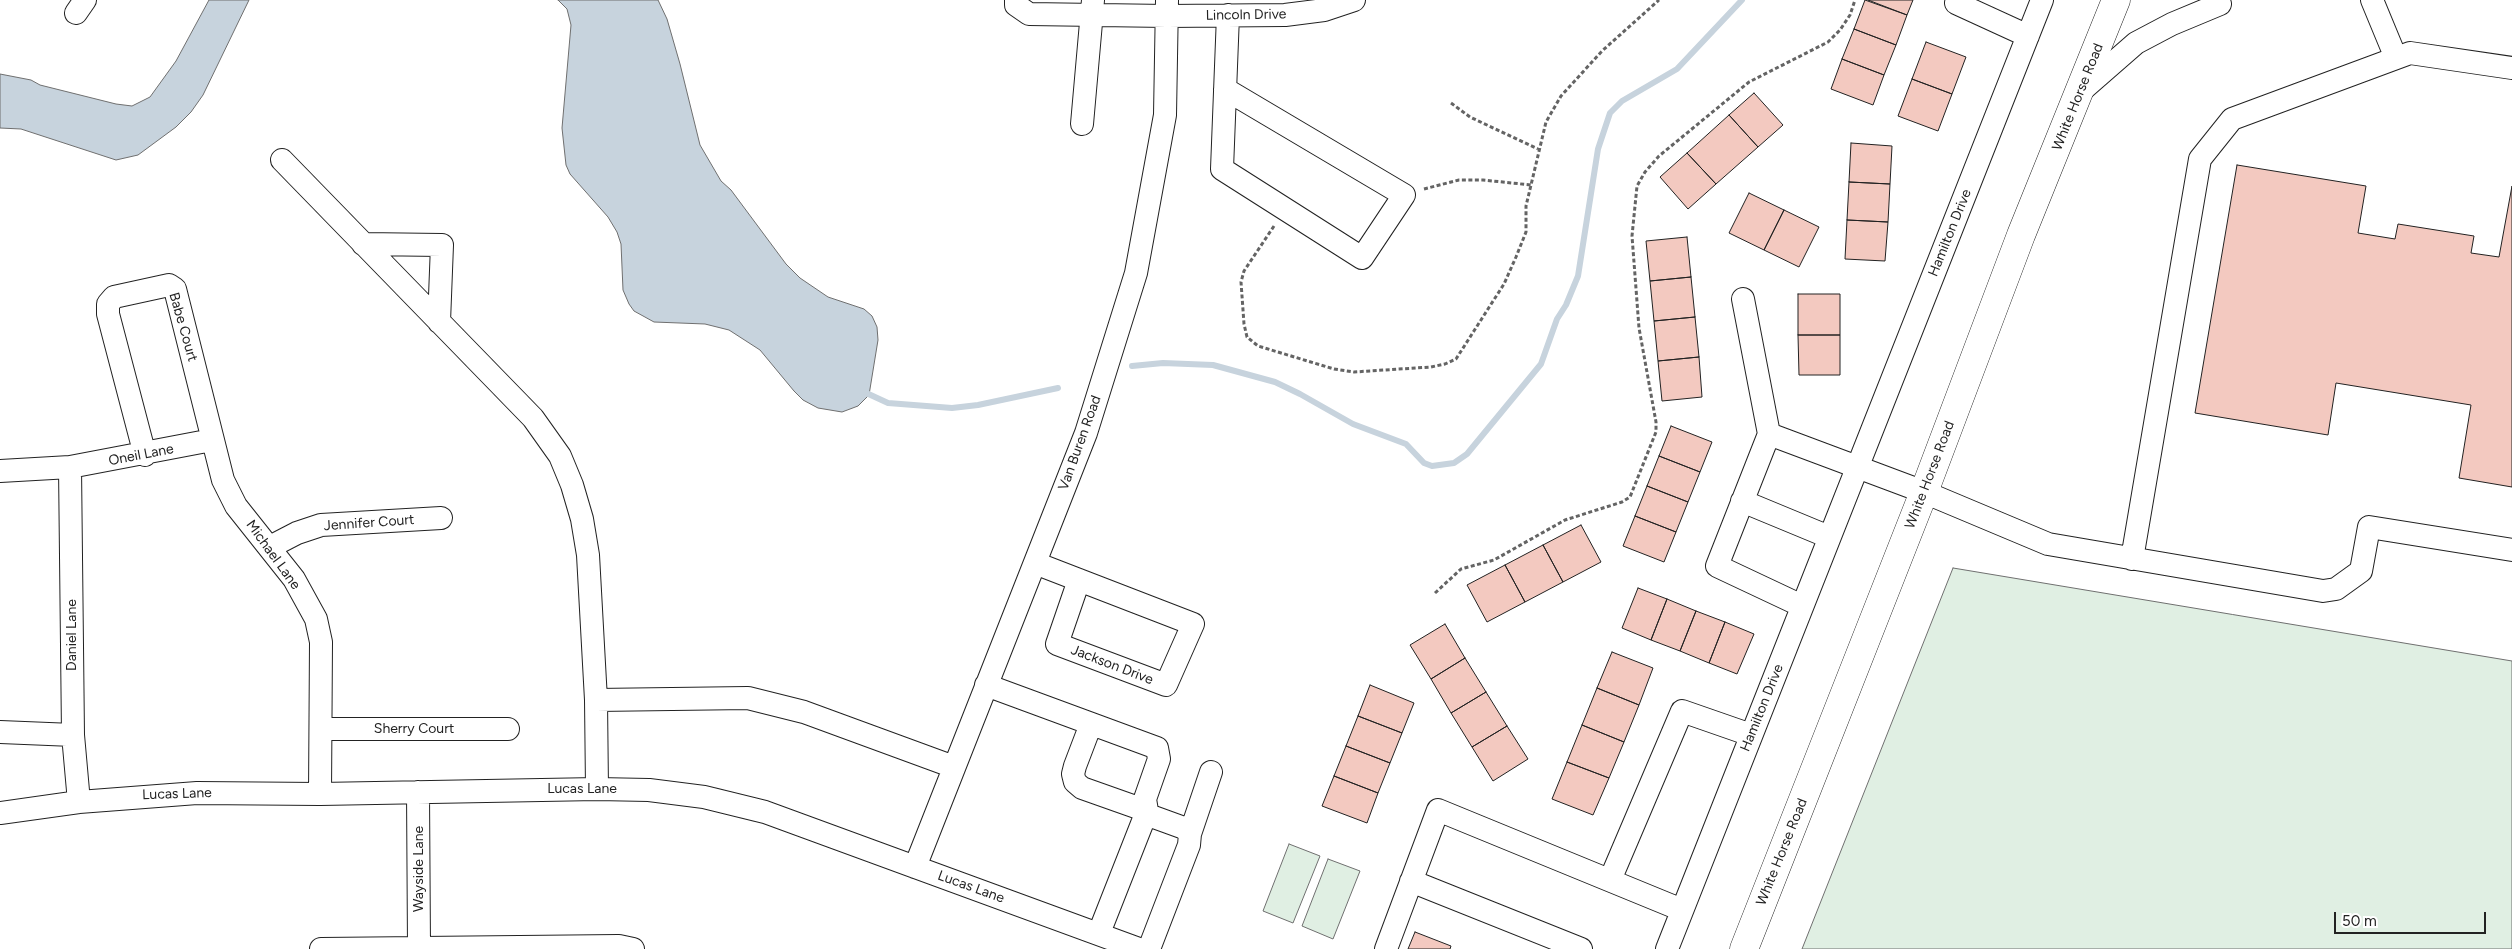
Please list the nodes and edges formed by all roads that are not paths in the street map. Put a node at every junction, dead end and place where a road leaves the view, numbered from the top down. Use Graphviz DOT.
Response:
graph roads {
  1 [pos="1016,0"];
  2 [pos="1354,0"];
  3 [pos="1957,0"];
  4 [pos="2042,0"];
  5 [pos="2116,0"];
  6 [pos="2196,0"];
  7 [pos="2372,0"];
  8 [pos="2225,2"];
  9 [pos="1093,8"];
  10 [pos="1167,8"];
  11 [pos="1228,15"];
  12 [pos="2028,36"];
  13 [pos="2396,58"];
  14 [pos="2512,68"];
  15 [pos="1226,89"];
  16 [pos="2081,91"];
  17 [pos="1082,124"];
  18 [pos="282,160"];
  19 [pos="363,244"];
  20 [pos="1743,299"];
  21 [pos="440,322"];
  22 [pos="1769,434"];
  23 [pos="212,440"];
  24 [pos="145,455"];
  25 [pos="70,467"];
  26 [pos="1857,467"];
  27 [pos="0,471"];
  28 [pos="1924,492"];
  29 [pos="1742,501"];
  30 [pos="441,518"];
  31 [pos="1829,537"];
  32 [pos="270,546"];
  33 [pos="2512,550"];
  34 [pos="2132,558"];
  35 [pos="1035,563"];
  36 [pos="1079,580"];
  37 [pos="1802,606"];
  38 [pos="986,686"];
  39 [pos="596,700"];
  40 [pos="1091,724"];
  41 [pos="321,729"];
  42 [pos="508,729"];
  43 [pos="0,732"];
  44 [pos="73,736"];
  45 [pos="1751,736"];
  46 [pos="954,767"];
  47 [pos="1211,772"];
  48 [pos="596,789"];
  49 [pos="418,792"];
  50 [pos="320,794"];
  51 [pos="79,802"];
  52 [pos="1146,811"];
  53 [pos="0,813"];
  54 [pos="1190,834"];
  55 [pos="915,867"];
  56 [pos="1610,880"];
  57 [pos="1411,882"];
  58 [pos="1682,910"];
  59 [pos="1099,933"];
  60 [pos="420,947"];
  61 [pos="321,949"];
  62 [pos="633,949"];
  63 [pos="1139,949"];
  64 [pos="1149,949"];
  65 [pos="1386,949"];
  66 [pos="1581,949"];
  67 [pos="1667,949"];
  68 [pos="1744,949"];
  1 -- 9 [label="street, Lincoln Drive"];
  2 -- 11 [label="street, Lincoln Drive"];
  3 -- 12 [label="street"];
  4 -- 12 [label="street, Hamilton Drive"];
  5 -- 16 [label="main road, White Horse Road"];
  6 -- 8 [label="street"];
  7 -- 13 [label="street"];
  8 -- 16 [label="street"];
  9 -- 10 [label="street, Lincoln Drive"];
  9 -- 17 [label="street"];
  10 -- 11 [label="street, Lincoln Drive"];
  10 -- 35 [label="street, Van Buren Road"];
  11 -- 15 [label="street"];
  12 -- 26 [label="street, Hamilton Drive"];
  13 -- 14 [label="street"];
  13 -- 34 [label="street"];
  15 -- 15 [label="street"];
  16 -- 28 [label="main road, White Horse Road"];
  18 -- 19 [label="street"];
  19 -- 21 [label="street"];
  19 -- 21 [label="street"];
  20 -- 22 [label="street"];
  21 -- 39 [label="street"];
  22 -- 26 [label="street"];
  22 -- 29 [label="street"];
  23 -- 24 [label="street, Oneil Lane"];
  23 -- 24 [label="street, Babe Court"];
  23 -- 32 [label="street, Michael Lane"];
  24 -- 25 [label="street, Oneil Lane"];
  25 -- 27 [label="street, Oneil Lane"];
  25 -- 44 [label="street, Daniel Lane"];
  26 -- 28 [label="street"];
  26 -- 31 [label="street, Hamilton Drive"];
  28 -- 34 [label="street"];
  28 -- 68 [label="main road, White Horse Road"];
  29 -- 31 [label="street"];
  29 -- 37 [label="street"];
  30 -- 32 [label="street, Jennifer Court"];
  31 -- 37 [label="street, Hamilton Drive"];
  32 -- 41 [label="street, Michael Lane"];
  33 -- 34 [label="street"];
  35 -- 36 [label="street, Jackson Drive"];
  35 -- 38 [label="street, Van Buren Road"];
  36 -- 36 [label="street, Jackson Drive"];
  37 -- 45 [label="street, Hamilton Drive"];
  38 -- 40 [label="street"];
  38 -- 46 [label="street, Van Buren Road"];
  39 -- 46 [label="street"];
  39 -- 48 [label="street"];
  40 -- 52 [label="street"];
  40 -- 52 [label="street"];
  41 -- 42 [label="street, Sherry Court"];
  41 -- 50 [label="street, Michael Lane"];
  43 -- 44 [label="street"];
  44 -- 51 [label="street, Daniel Lane"];
  45 -- 56 [label="street"];
  45 -- 58 [label="street, Hamilton Drive"];
  46 -- 55 [label="street, Van Buren Road"];
  47 -- 54 [label="street"];
  48 -- 49 [label="street, Lucas Lane"];
  48 -- 55 [label="street, Lucas Lane"];
  49 -- 50 [label="street, Lucas Lane"];
  49 -- 60 [label="street, Wayside Lane"];
  50 -- 51 [label="street, Lucas Lane"];
  51 -- 53 [label="street, Lucas Lane"];
  52 -- 54 [label="street"];
  52 -- 59 [label="street"];
  54 -- 64 [label="street"];
  55 -- 59 [label="street, Lucas Lane"];
  56 -- 57 [label="street"];
  56 -- 58 [label="street"];
  57 -- 65 [label="street"];
  57 -- 66 [label="street"];
  58 -- 67 [label="street, Hamilton Drive"];
  59 -- 63 [label="street, Lucas Lane"];
  60 -- 61 [label="street"];
  60 -- 62 [label="street"];
}
